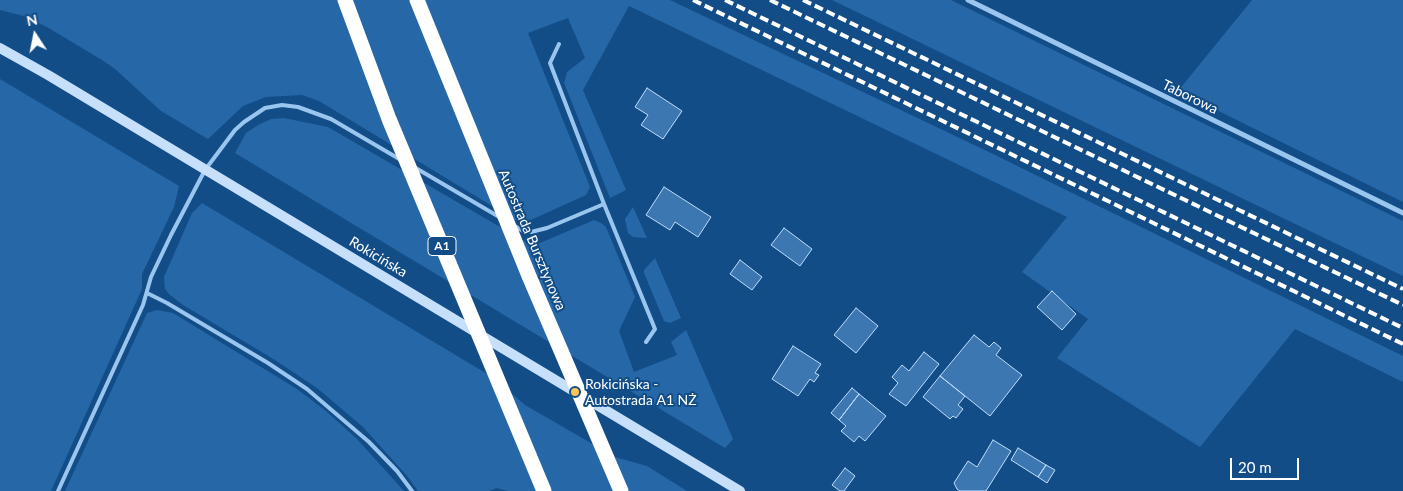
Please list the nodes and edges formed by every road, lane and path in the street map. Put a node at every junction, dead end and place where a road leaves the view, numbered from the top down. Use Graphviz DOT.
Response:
graph roads {
  1 [pos="345,0"];
  2 [pos="417,0"];
  3 [pos="968,0"];
  4 [pos="558,44"];
  5 [pos="0,48"];
  6 [pos="205,170"];
  7 [pos="604,204"];
  8 [pos="1403,213"];
  9 [pos="147,293"];
  10 [pos="646,342"];
  11 [pos="58,491"];
  12 [pos="412,491"];
  13 [pos="544,491"];
  14 [pos="621,491"];
  15 [pos="740,491"];
  1 -- 13 [label="highway, A1, bridge"];
  2 -- 14 [label="highway, Autostrada Bursztynowa, bridge"];
  3 -- 8 [label="street, Taborowa"];
  4 -- 7 [label="lane"];
  5 -- 6 [label="main road, Rokicińska"];
  6 -- 7 [label="lane"];
  6 -- 9 [label="lane"];
  6 -- 15 [label="main road, Rokicińska"];
  7 -- 10 [label="lane"];
  9 -- 11 [label="lane"];
  9 -- 12 [label="lane"];
}
